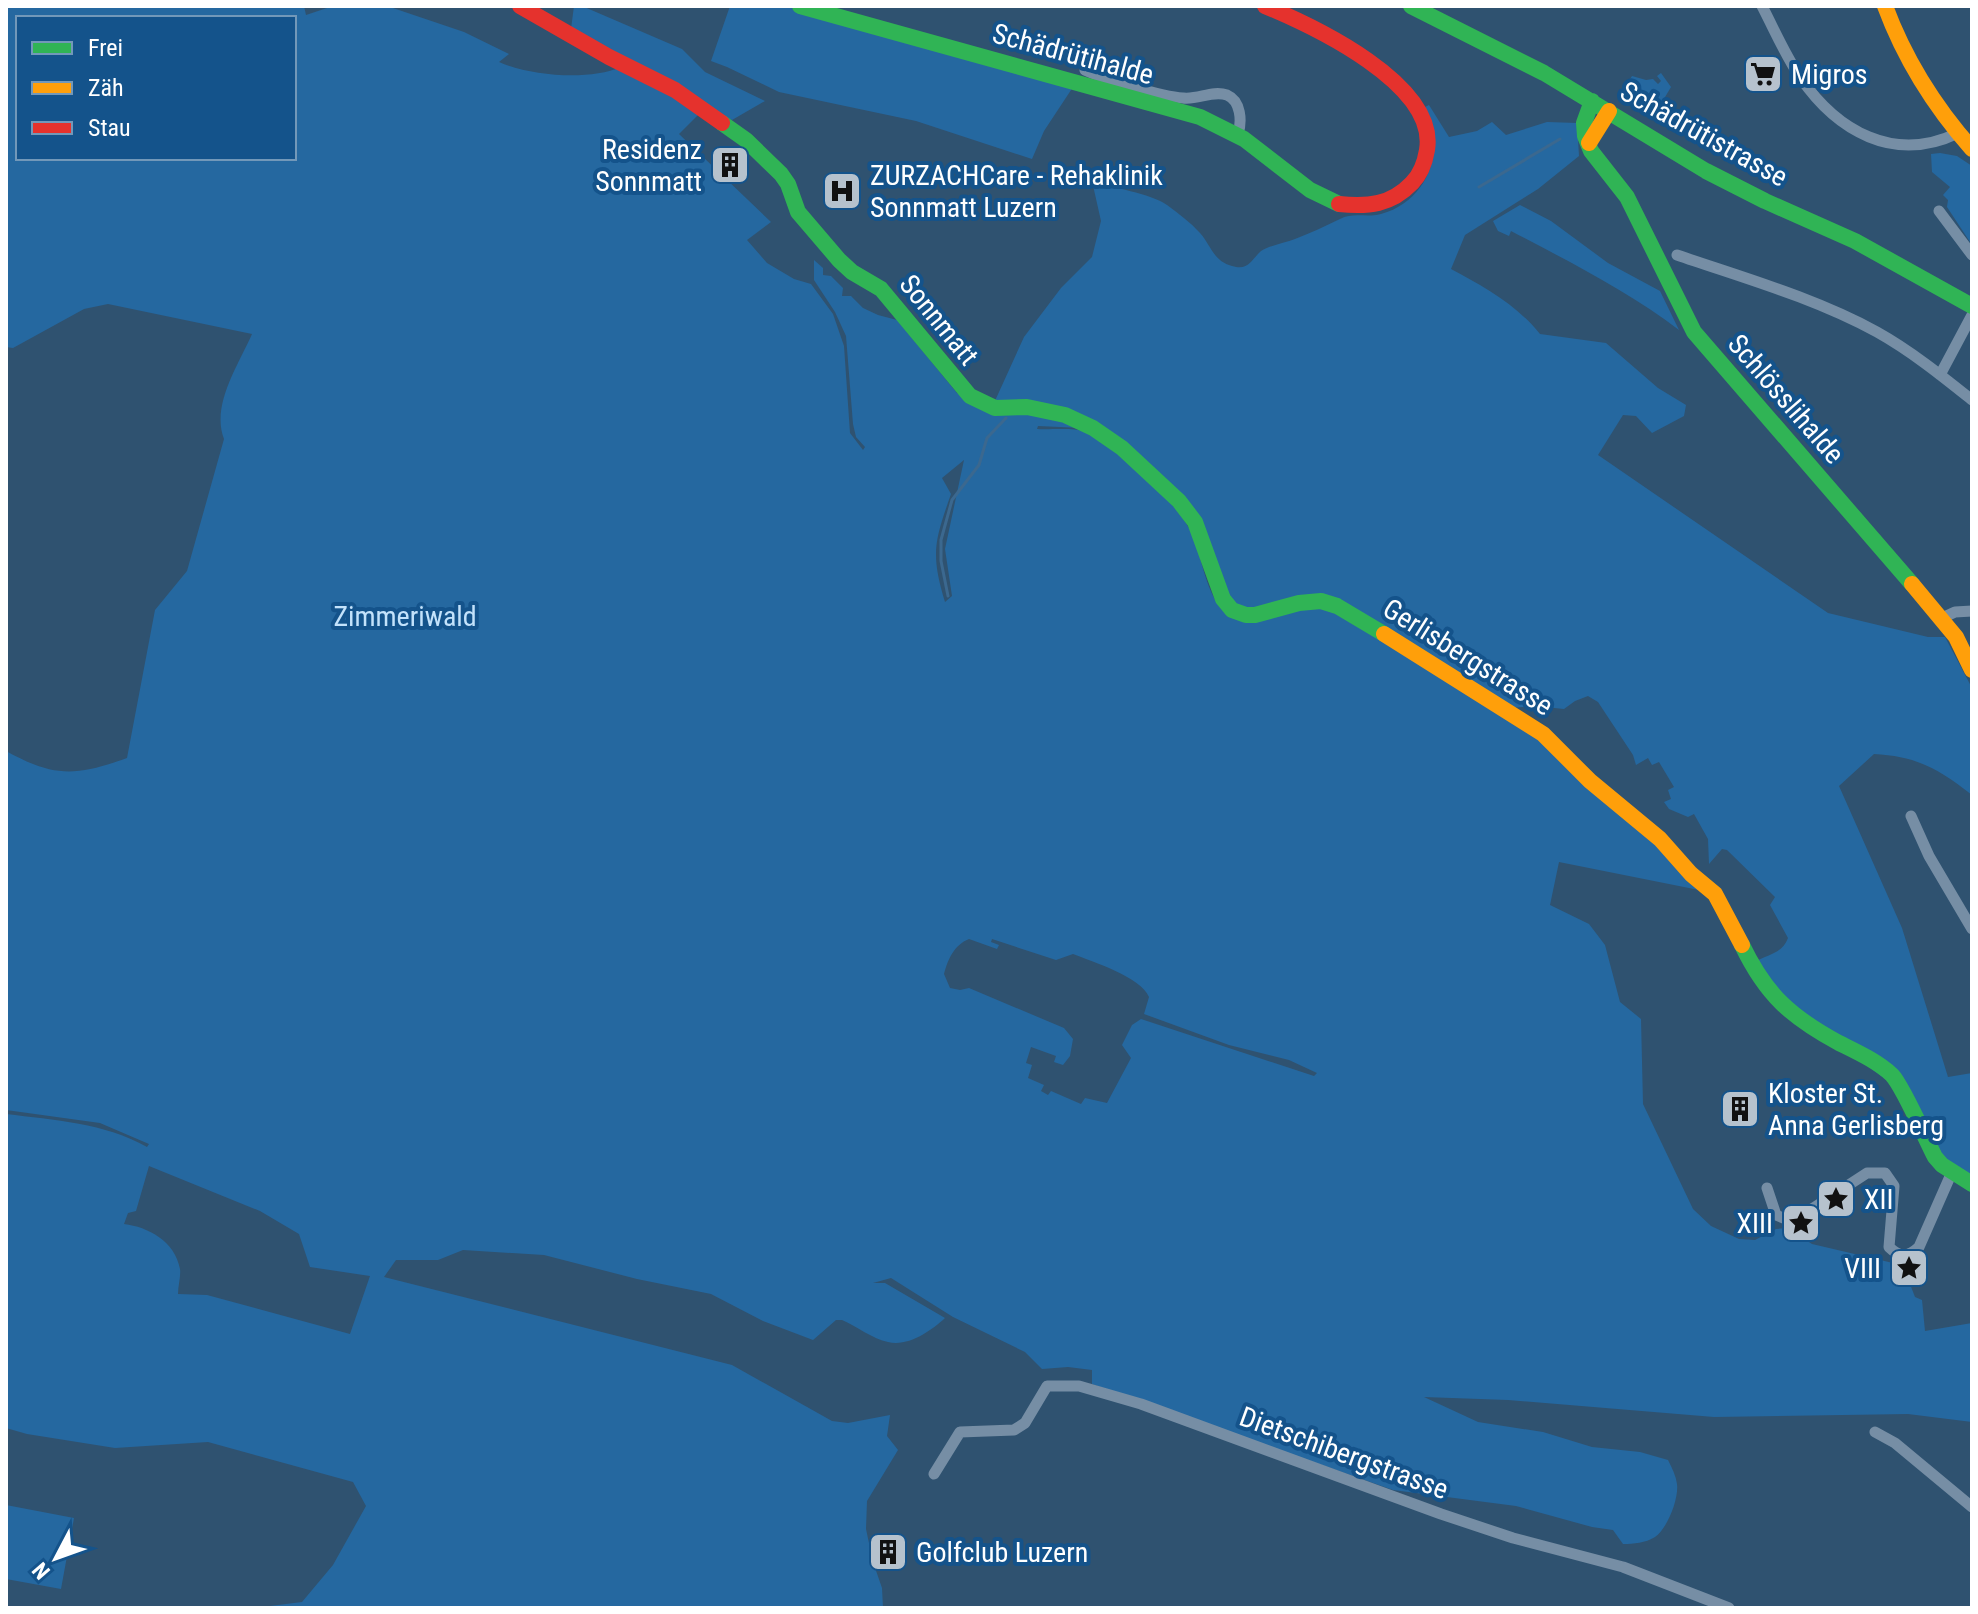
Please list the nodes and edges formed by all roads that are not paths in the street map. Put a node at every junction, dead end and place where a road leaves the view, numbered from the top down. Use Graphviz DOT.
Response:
graph roads {
  1 [pos="520,6"];
  2 [pos="800,6"];
  3 [pos="1265,6"];
  4 [pos="1411,6"];
  5 [pos="1762,6"];
  6 [pos="1885,6"];
  7 [pos="1085,70"];
  8 [pos="1592,101"];
  9 [pos="1609,111"];
  10 [pos="1958,133"];
  11 [pos="1238,134"];
  12 [pos="1589,143"];
  13 [pos="1972,149"];
  14 [pos="1939,211"];
  15 [pos="1677,255"];
  16 [pos="1972,255"];
  17 [pos="1972,306"];
  18 [pos="1972,315"];
  19 [pos="1940,375"];
  20 [pos="1972,400"];
  21 [pos="984,404"];
  22 [pos="1972,611"];
  23 [pos="1942,618"];
  24 [pos="1972,670"];
  25 [pos="1911,816"];
  26 [pos="1972,929"];
  27 [pos="1952,1172"];
  28 [pos="1972,1184"];
  29 [pos="1767,1188"];
  30 [pos="1875,1432"];
  31 [pos="934,1474"];
  32 [pos="1972,1507"];
  33 [pos="1729,1608"];
  1 -- 21 [label="street, Sonnmatt"];
  2 -- 11 [label="street, Schädrütihalde"];
  3 -- 11 [label="street, Schädrütihalde"];
  4 -- 8 [label="street, Schädrütistrasse"];
  5 -- 10 [label="street"];
  6 -- 10 [label="street"];
  7 -- 11 [label="street, Schädrütihalde"];
  8 -- 9 [label="street, Schädrütistrasse"];
  8 -- 12 [label="street"];
  9 -- 12 [label="street"];
  9 -- 17 [label="street, Schädrütistrasse"];
  10 -- 13 [label="street"];
  12 -- 23 [label="street, Schlösslihalde"];
  14 -- 16 [label="street"];
  15 -- 19 [label="street"];
  18 -- 19 [label="street"];
  19 -- 20 [label="street"];
  21 -- 27 [label="street, Gerlisbergstrasse"];
  22 -- 23 [label="street"];
  23 -- 24 [label="street, Schlösslihalde"];
  25 -- 26 [label="street"];
  27 -- 28 [label="street, Gerlisbergstrasse"];
  27 -- 29 [label="street"];
  30 -- 32 [label="street"];
  31 -- 33 [label="street, Dietschibergstrasse"];
}
